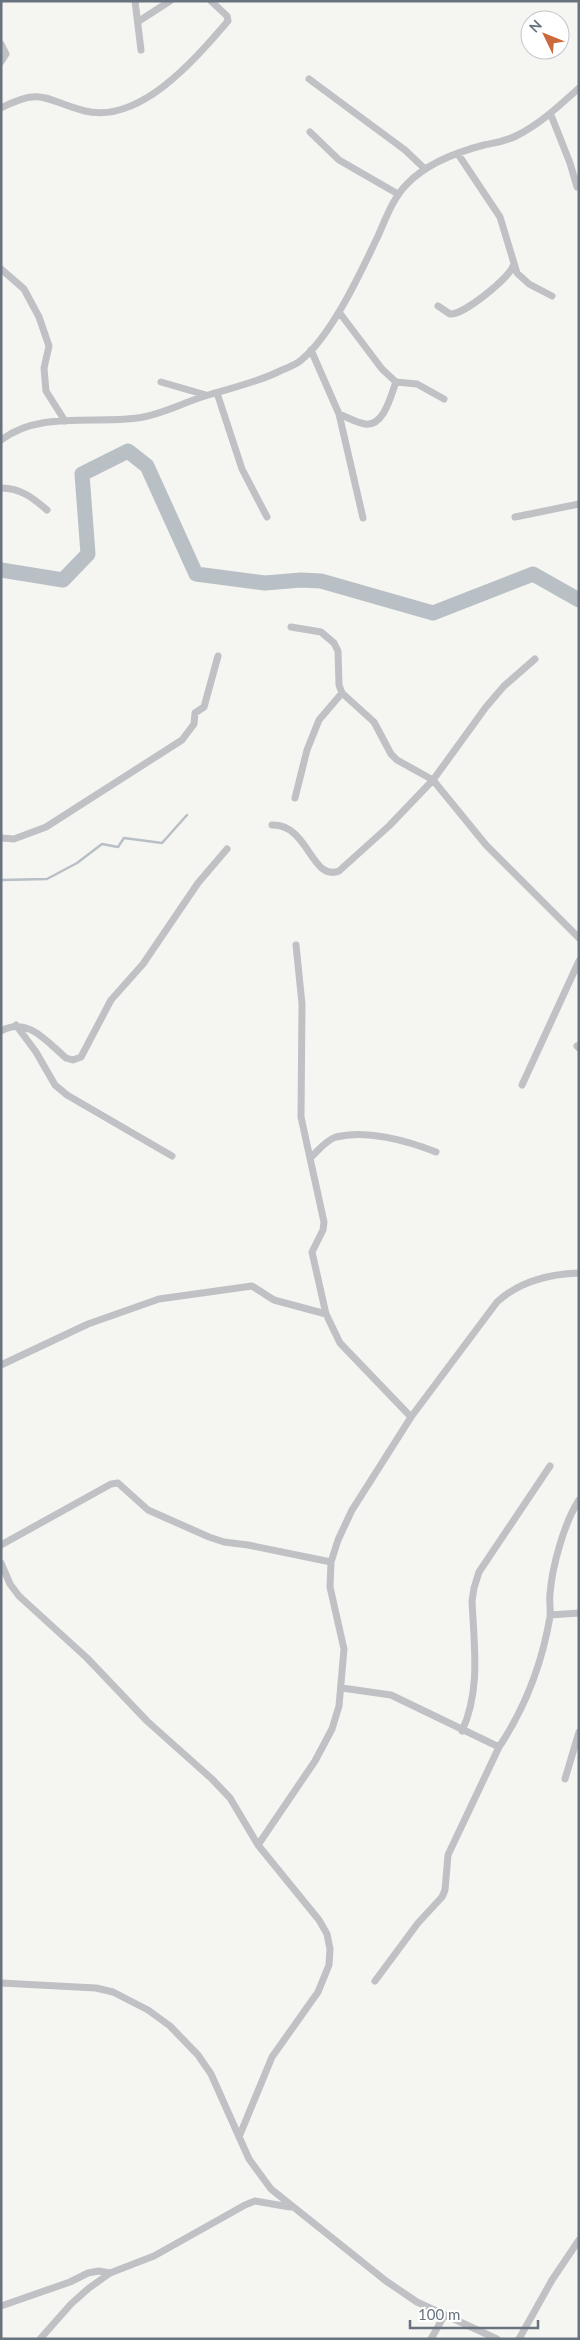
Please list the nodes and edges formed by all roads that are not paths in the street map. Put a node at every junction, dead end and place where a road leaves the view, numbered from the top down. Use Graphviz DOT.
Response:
graph roads {
  1 [pos="135,1"];
  2 [pos="170,1"];
  3 [pos="211,1"];
  4 [pos="138,21"];
  5 [pos="1,44"];
  6 [pos="141,50"];
  7 [pos="1,62"];
  8 [pos="309,78"];
  9 [pos="579,88"];
  10 [pos="1,108"];
  11 [pos="551,114"];
  12 [pos="310,132"];
  13 [pos="458,154"];
  14 [pos="425,169"];
  15 [pos="577,187"];
  16 [pos="398,194"];
  17 [pos="513,266"];
  18 [pos="1,268"];
  19 [pos="552,296"];
  20 [pos="438,306"];
  21 [pos="339,312"];
  22 [pos="312,350"];
  23 [pos="161,382"];
  24 [pos="396,382"];
  25 [pos="217,393"];
  26 [pos="206,395"];
  27 [pos="444,399"];
  28 [pos="339,414"];
  29 [pos="65,421"];
  30 [pos="1,440"];
  31 [pos="1,488"];
  32 [pos="579,504"];
  33 [pos="47,510"];
  34 [pos="267,517"];
  35 [pos="515,517"];
  36 [pos="363,518"];
  37 [pos="291,627"];
  38 [pos="218,656"];
  39 [pos="535,659"];
  40 [pos="342,694"];
  41 [pos="433,780"];
  42 [pos="295,798"];
  43 [pos="272,825"];
  44 [pos="3,839"];
  45 [pos="226,850"];
  46 [pos="579,938"];
  47 [pos="296,945"];
  48 [pos="579,961"];
  49 [pos="16,1025"];
  50 [pos="1,1031"];
  51 [pos="522,1085"];
  52 [pos="436,1152"];
  53 [pos="172,1156"];
  54 [pos="311,1157"];
  55 [pos="579,1273"];
  56 [pos="326,1314"];
  57 [pos="1,1365"];
  58 [pos="411,1417"];
  59 [pos="550,1466"];
  60 [pos="579,1500"];
  61 [pos="1,1545"];
  62 [pos="331,1562"];
  63 [pos="1,1563"];
  64 [pos="579,1613"];
  65 [pos="550,1615"];
  66 [pos="342,1688"];
  67 [pos="462,1731"];
  68 [pos="579,1732"];
  69 [pos="499,1747"];
  70 [pos="564,1779"];
  71 [pos="258,1845"];
  72 [pos="375,1981"];
  73 [pos="1,1983"];
  74 [pos="239,2137"];
  75 [pos="291,2207"];
  76 [pos="579,2240"];
  77 [pos="110,2273"];
  78 [pos="1,2306"];
  79 [pos="444,2316"];
  80 [pos="40,2339"];
  81 [pos="430,2339"];
  82 [pos="497,2339"];
  83 [pos="519,2339"];
  1 -- 4 [label="street"];
  2 -- 4 [label="street"];
  3 -- 10 [label="street"];
  4 -- 6 [label="street"];
  5 -- 7 [label="street"];
  8 -- 14 [label="street"];
  9 -- 11 [label="street"];
  11 -- 13 [label="street"];
  11 -- 15 [label="street"];
  12 -- 16 [label="street"];
  13 -- 14 [label="street"];
  13 -- 17 [label="street"];
  14 -- 16 [label="street"];
  16 -- 21 [label="street"];
  17 -- 19 [label="street"];
  17 -- 20 [label="street"];
  18 -- 29 [label="street"];
  21 -- 22 [label="street"];
  21 -- 24 [label="street"];
  22 -- 25 [label="street"];
  22 -- 28 [label="street"];
  23 -- 26 [label="street"];
  24 -- 27 [label="street"];
  24 -- 28 [label="street"];
  25 -- 26 [label="street"];
  25 -- 34 [label="street"];
  26 -- 29 [label="street"];
  28 -- 36 [label="street"];
  29 -- 30 [label="street"];
  31 -- 33 [label="street"];
  32 -- 35 [label="street"];
  37 -- 40 [label="street"];
  38 -- 44 [label="street"];
  39 -- 41 [label="street"];
  40 -- 41 [label="street"];
  40 -- 42 [label="street"];
  41 -- 43 [label="street"];
  41 -- 46 [label="street"];
  45 -- 49 [label="street"];
  47 -- 54 [label="street"];
  48 -- 51 [label="street"];
  49 -- 50 [label="street"];
  49 -- 53 [label="street"];
  52 -- 54 [label="street"];
  54 -- 56 [label="street"];
  55 -- 58 [label="street"];
  56 -- 57 [label="street"];
  56 -- 58 [label="street"];
  58 -- 62 [label="street"];
  59 -- 67 [label="street"];
  60 -- 65 [label="street"];
  61 -- 62 [label="street"];
  62 -- 66 [label="street"];
  63 -- 71 [label="street"];
  64 -- 65 [label="street"];
  65 -- 69 [label="street"];
  66 -- 67 [label="street"];
  66 -- 71 [label="street"];
  67 -- 69 [label="street"];
  68 -- 70 [label="street"];
  69 -- 72 [label="street"];
  71 -- 74 [label="street"];
  73 -- 74 [label="street"];
  74 -- 75 [label="street"];
  75 -- 77 [label="street"];
  75 -- 79 [label="street"];
  76 -- 83 [label="street"];
  77 -- 78 [label="street"];
  77 -- 80 [label="street"];
  79 -- 81 [label="street"];
  79 -- 82 [label="street"];
}
